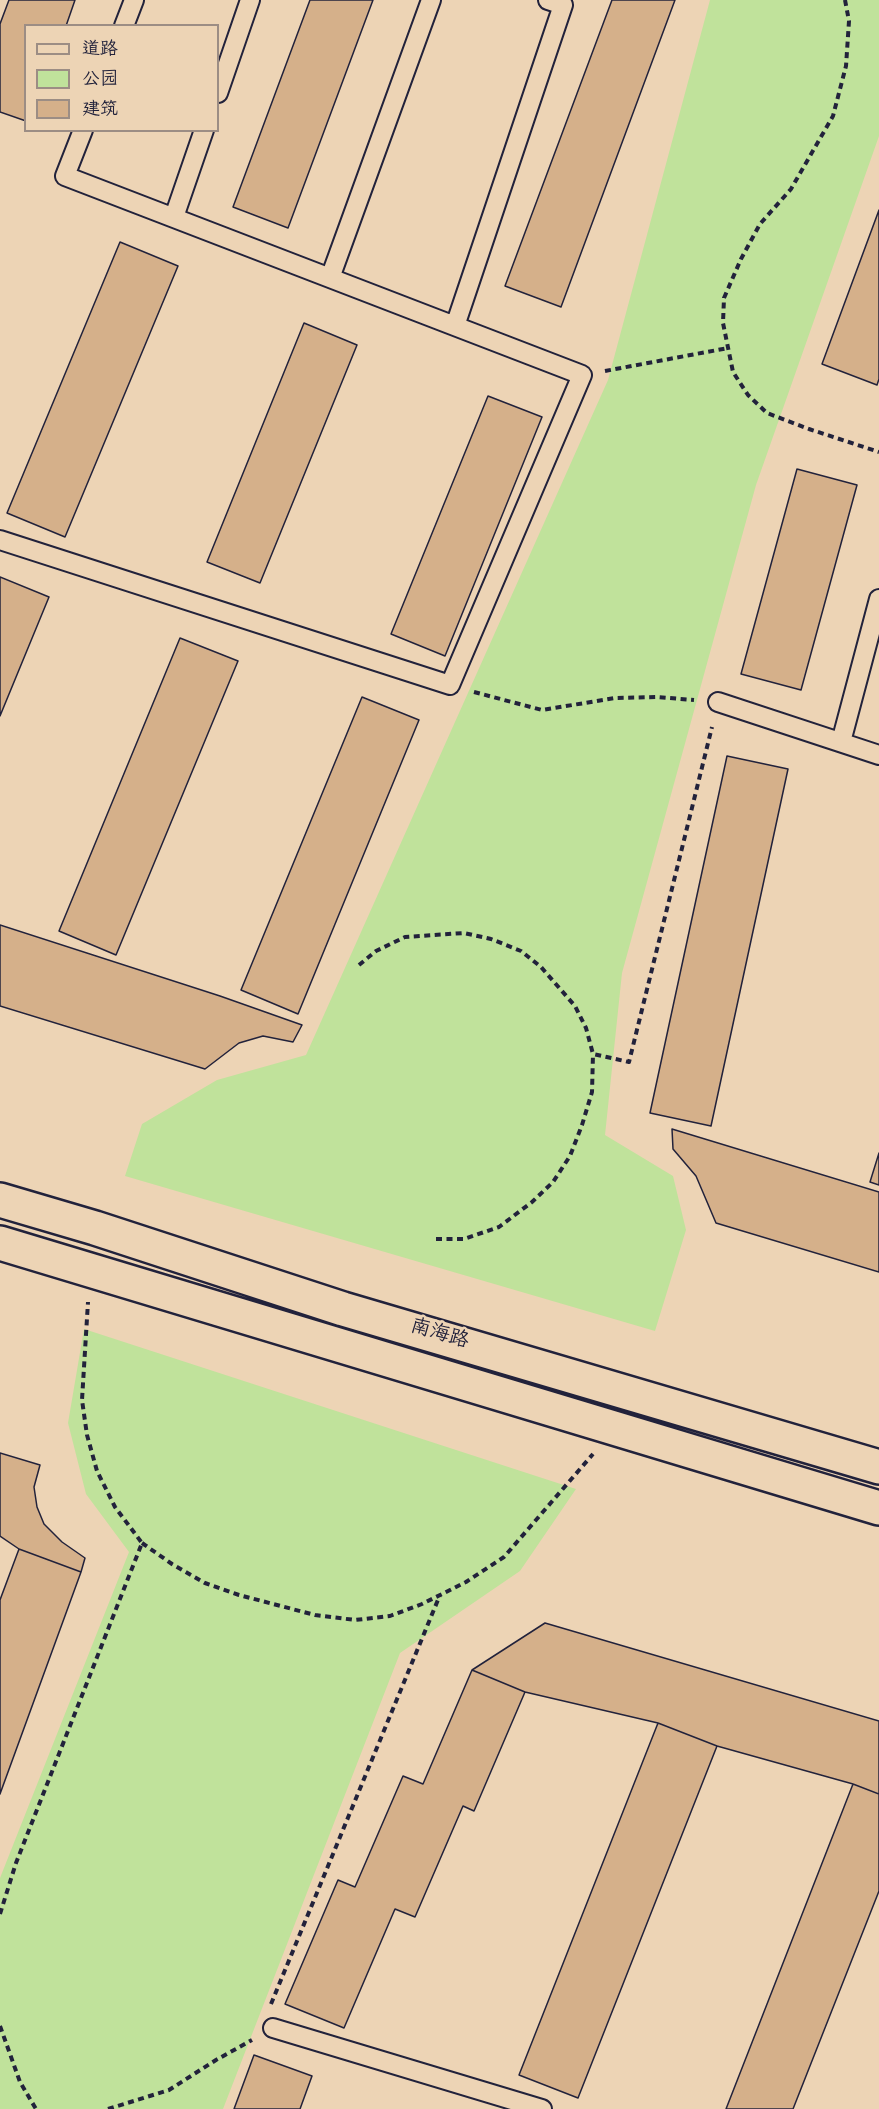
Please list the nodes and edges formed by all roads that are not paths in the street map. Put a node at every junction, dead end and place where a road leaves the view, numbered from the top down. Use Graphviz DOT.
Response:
graph roads {
  1 [pos="134,0"];
  2 [pos="250,0"];
  3 [pos="432,0"];
  4 [pos="548,0"];
  5 [pos="125,24"];
  6 [pos="219,90"];
  7 [pos="82,132"];
  8 [pos="203,132"];
  9 [pos="174,218"];
  10 [pos="330,278"];
  11 [pos="455,326"];
  12 [pos="0,540"];
  13 [pos="879,599"];
  14 [pos="718,702"];
  15 [pos="841,742"];
  16 [pos="879,754"];
  17 [pos="0,1200"];
  18 [pos="0,1243"];
  19 [pos="879,1467"];
  20 [pos="879,1509"];
  21 [pos="265,2033"];
  22 [pos="542,2109"];
  1 -- 5 [label="lane"];
  2 -- 6 [label="lane"];
  3 -- 10 [label="lane"];
  4 -- 11 [label="lane"];
  7 -- 9 [label="lane"];
  8 -- 9 [label="lane"];
  9 -- 10 [label="lane"];
  10 -- 11 [label="lane"];
  11 -- 12 [label="lane"];
  13 -- 15 [label="lane"];
  14 -- 15 [label="lane"];
  15 -- 16 [label="lane"];
  17 -- 19 [label="main road, 南海路"];
  18 -- 20 [label="main road, 南海路"];
  21 -- 22 [label="lane"];
}
